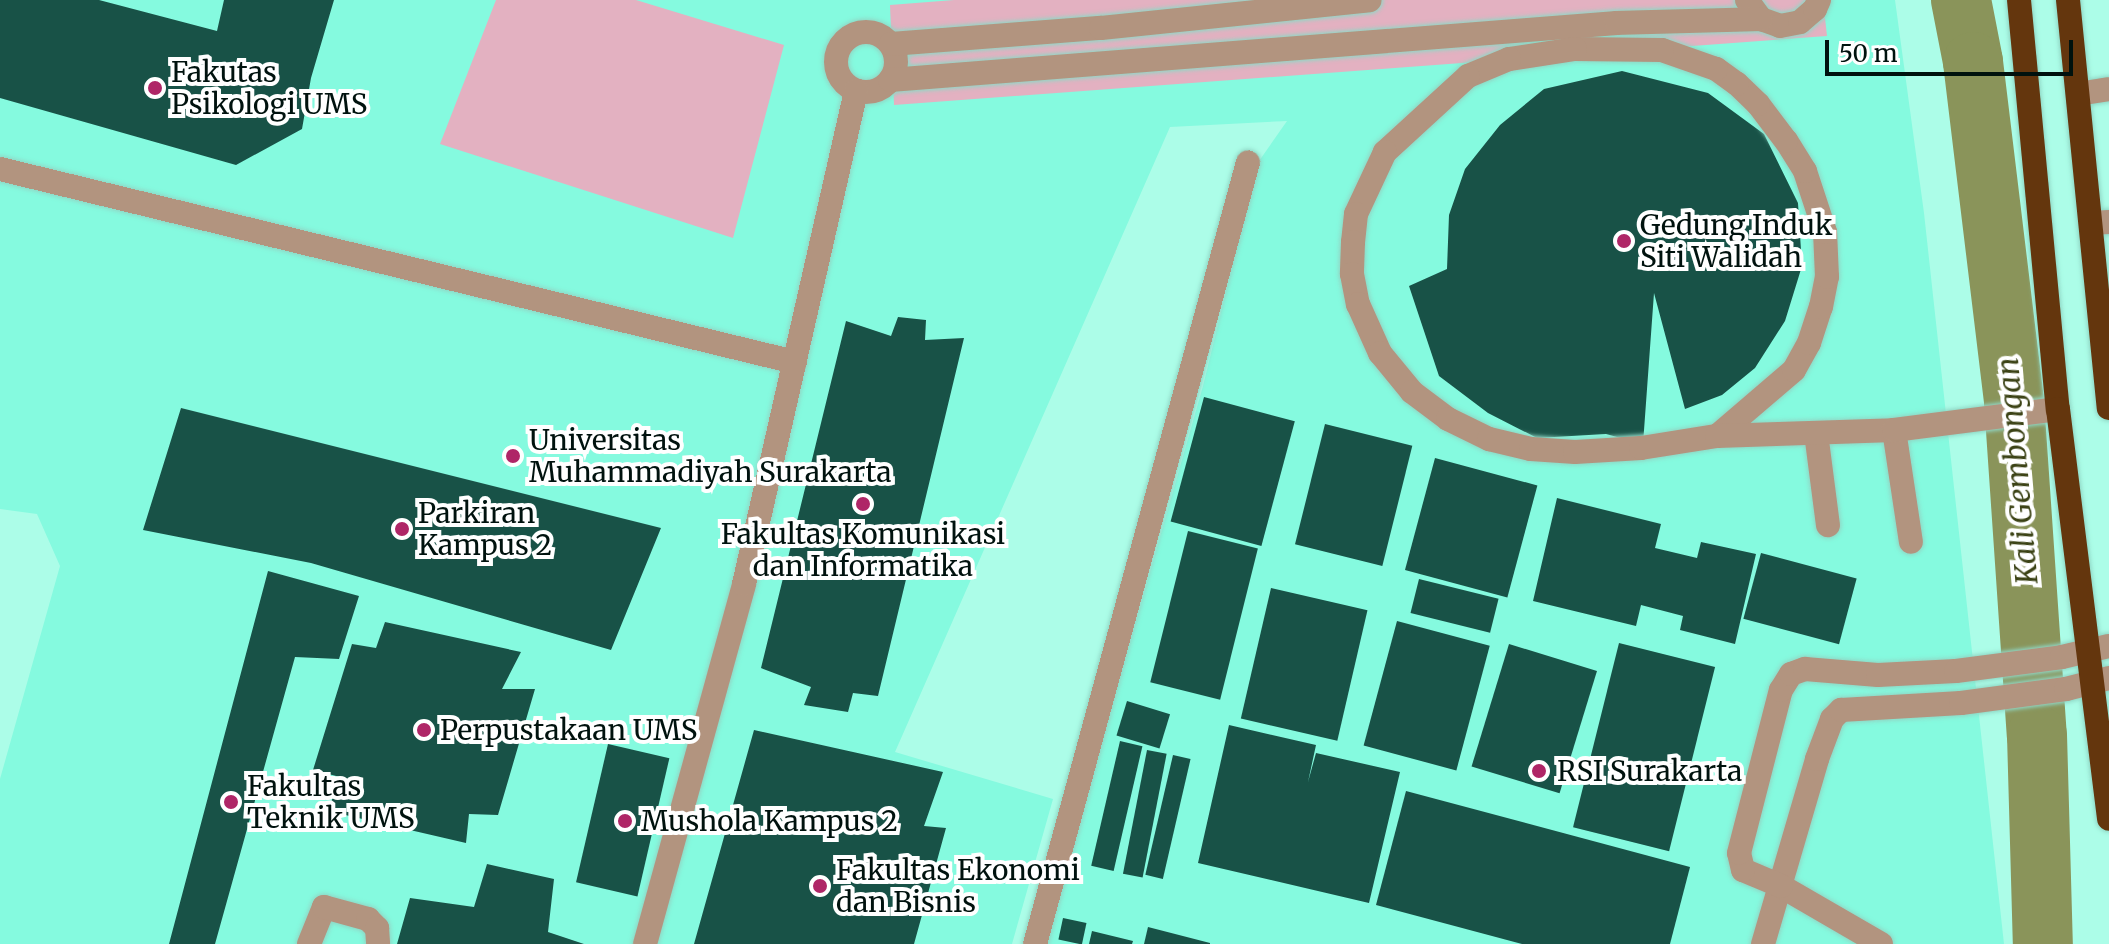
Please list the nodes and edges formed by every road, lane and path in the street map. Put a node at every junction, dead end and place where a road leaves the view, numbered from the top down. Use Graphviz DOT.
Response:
graph roads {
  1 [pos="1370,0"];
  2 [pos="1819,0"];
  3 [pos="2019,0"];
  4 [pos="2068,0"];
  5 [pos="1754,10"];
  6 [pos="1618,35"];
  7 [pos="891,44"];
  8 [pos="890,80"];
  9 [pos="2109,89"];
  10 [pos="856,91"];
  11 [pos="2078,94"];
  12 [pos="1248,162"];
  13 [pos="0,169"];
  14 [pos="2100,222"];
  15 [pos="2106,357"];
  16 [pos="795,362"];
  17 [pos="2109,408"];
  18 [pos="2046,410"];
  19 [pos="1894,430"];
  20 [pos="1816,433"];
  21 [pos="1717,436"];
  22 [pos="1828,525"];
  23 [pos="1911,542"];
  24 [pos="2098,649"];
  25 [pos="2100,680"];
  26 [pos="2109,819"];
  27 [pos="1781,886"];
  28 [pos="309,944"];
  29 [pos="378,944"];
  30 [pos="645,944"];
  31 [pos="1035,944"];
  32 [pos="1763,944"];
  33 [pos="1881,944"];
  1 -- 7 [label="street"];
  2 -- 5 [label="street"];
  3 -- 18 [label="highway"];
  4 -- 11 [label="highway"];
  5 -- 6 [label="street"];
  6 -- 8 [label="street"];
  6 -- 21 [label="street"];
  6 -- 21 [label="street"];
  7 -- 8 [label="street"];
  7 -- 10 [label="street"];
  8 -- 10 [label="street"];
  9 -- 11 [label="street"];
  10 -- 16 [label="street"];
  11 -- 14 [label="highway"];
  12 -- 31 [label="street"];
  13 -- 16 [label="street"];
  14 -- 15 [label="highway"];
  15 -- 17 [label="highway"];
  16 -- 30 [label="street"];
  18 -- 19 [label="street"];
  18 -- 24 [label="highway"];
  19 -- 20 [label="street"];
  19 -- 23 [label="street"];
  20 -- 21 [label="street"];
  20 -- 22 [label="street"];
  24 -- 25 [label="highway"];
  24 -- 27 [label="street"];
  25 -- 26 [label="highway"];
  25 -- 27 [label="street"];
  27 -- 32 [label="street"];
  27 -- 33 [label="street"];
  28 -- 29 [label="street"];
}
